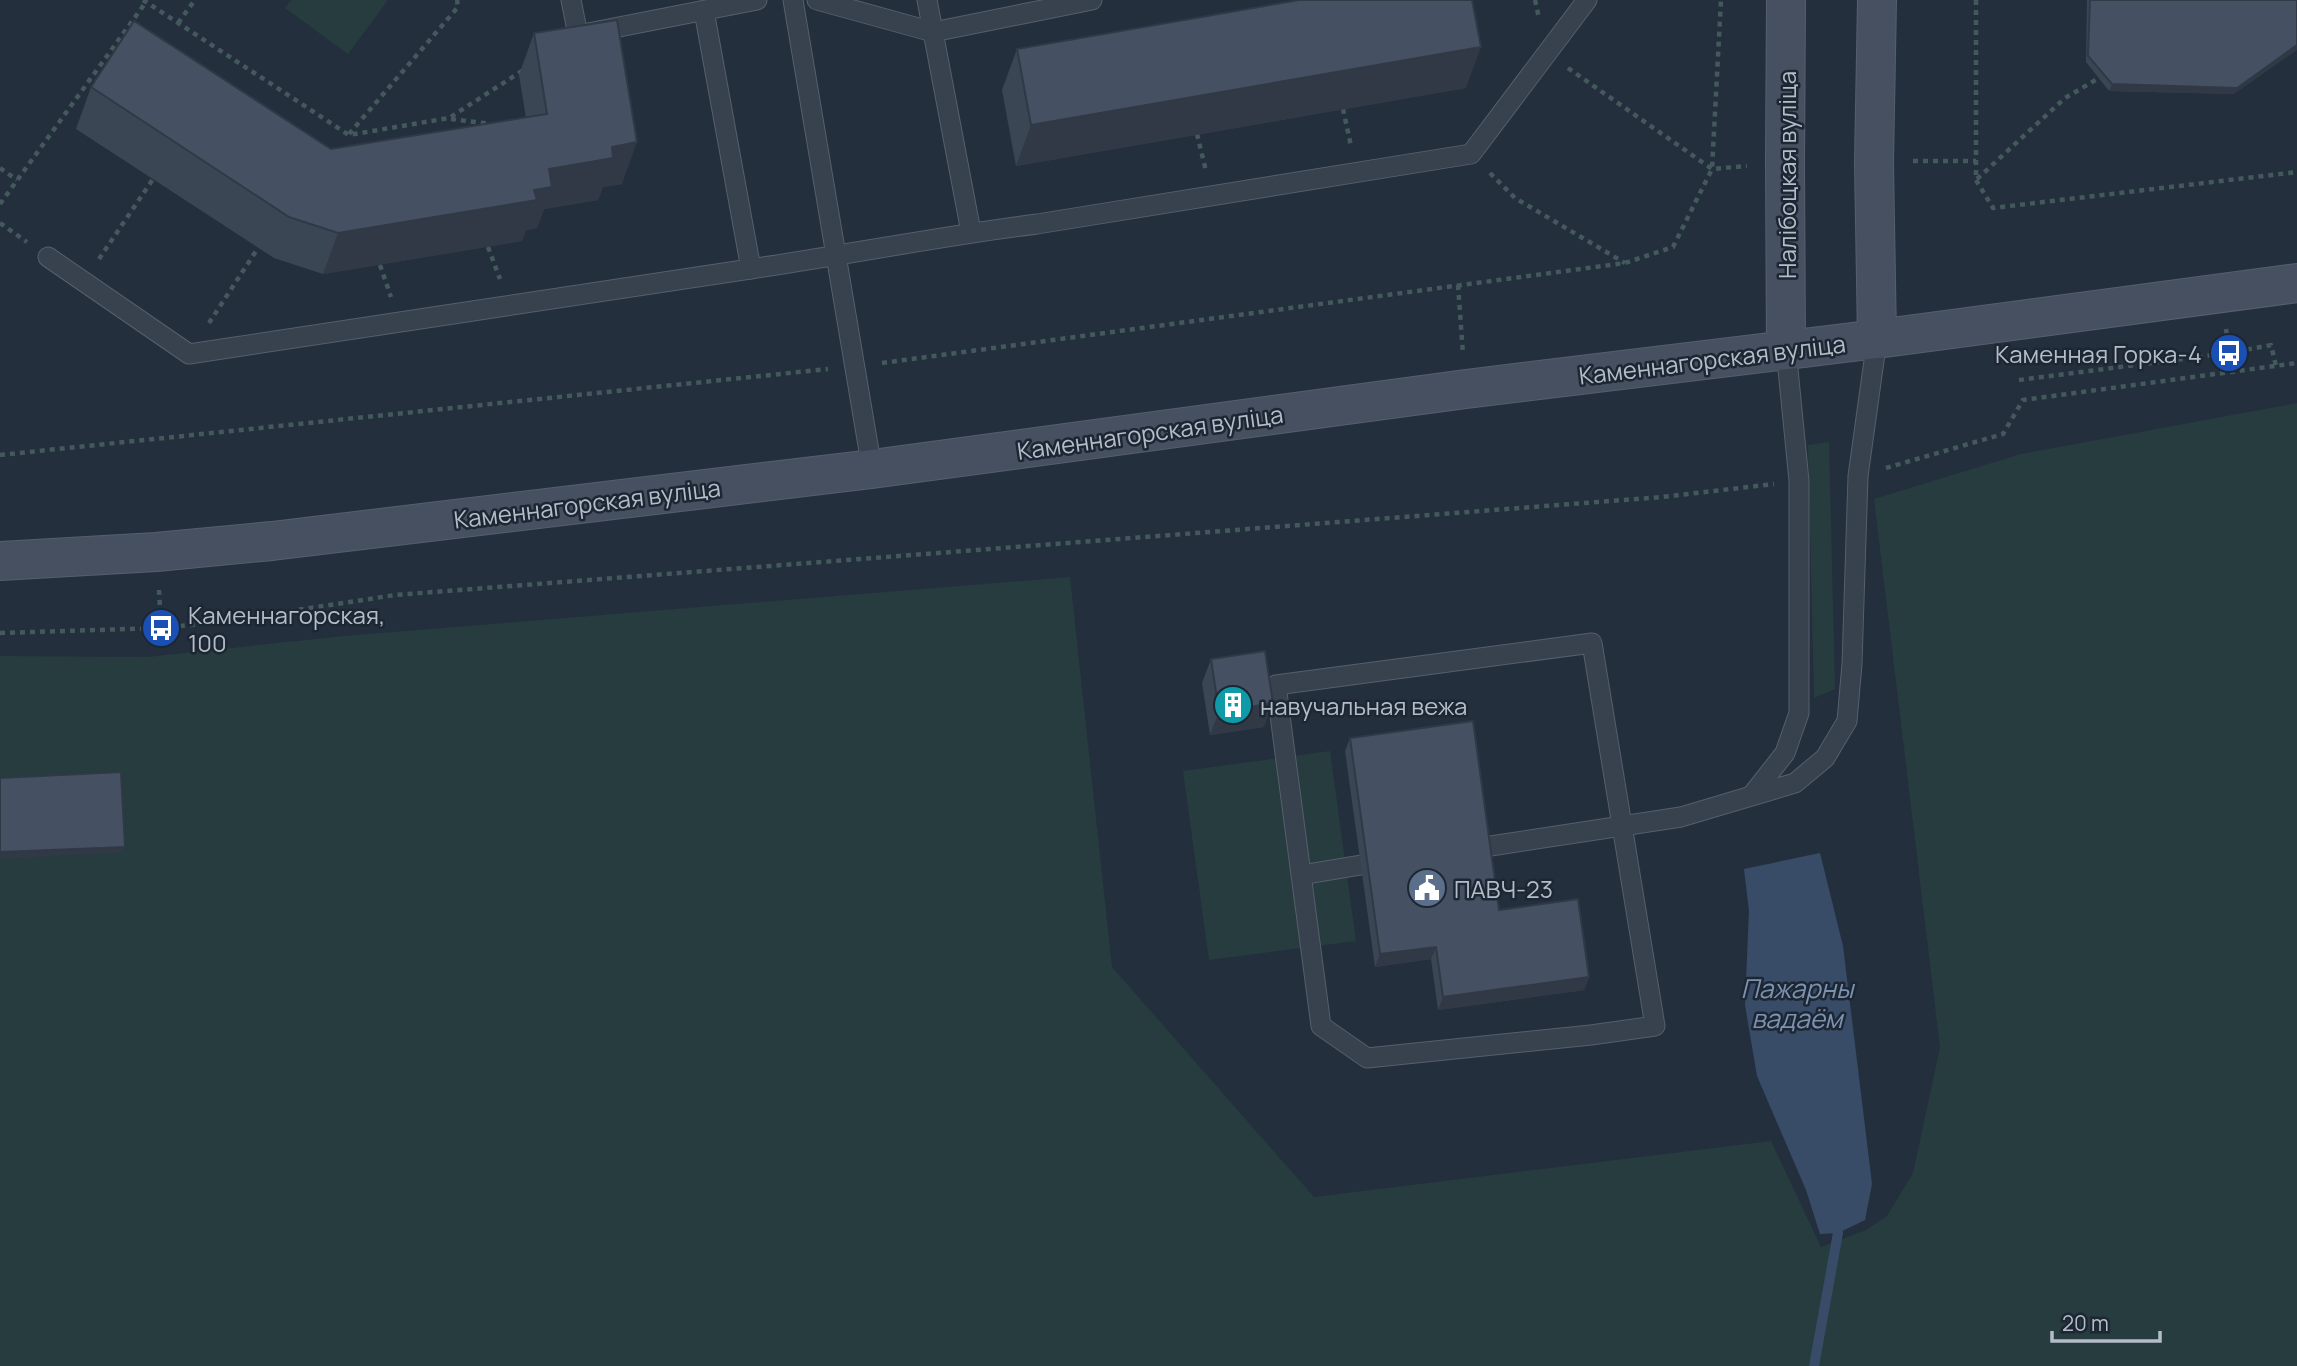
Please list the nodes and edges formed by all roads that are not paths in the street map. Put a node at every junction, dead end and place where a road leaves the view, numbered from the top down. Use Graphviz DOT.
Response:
graph roads {
  1 [pos="571,0"];
  2 [pos="757,0"];
  3 [pos="793,0"];
  4 [pos="817,0"];
  5 [pos="927,0"];
  6 [pos="1092,0"];
  7 [pos="1587,0"];
  8 [pos="1786,0"];
  9 [pos="1877,0"];
  10 [pos="704,11"];
  11 [pos="933,32"];
  12 [pos="971,232"];
  13 [pos="837,254"];
  14 [pos="48,257"];
  15 [pos="751,269"];
  16 [pos="2297,283"];
  17 [pos="1877,339"];
  18 [pos="1786,349"];
  19 [pos="872,469"];
  20 [pos="0,561"];
  21 [pos="1752,795"];
  22 [pos="1622,826"];
  23 [pos="1484,847"];
  24 [pos="1361,865"];
  25 [pos="1301,875"];
  1 -- 10 [label="lane"];
  2 -- 10 [label="lane"];
  3 -- 13 [label="lane"];
  4 -- 11 [label="lane"];
  5 -- 11 [label="lane"];
  6 -- 11 [label="lane"];
  7 -- 12 [label="lane"];
  8 -- 18 [label="main road, Налібоцкая вуліца"];
  9 -- 17 [label="main road"];
  10 -- 15 [label="lane"];
  11 -- 12 [label="lane"];
  12 -- 13 [label="lane"];
  13 -- 15 [label="lane"];
  13 -- 19 [label="lane"];
  14 -- 15 [label="lane"];
  16 -- 17 [label="main road, Каменнагорская вуліца"];
  17 -- 18 [label="main road, Каменнагорская вуліца"];
  17 -- 21 [label="lane"];
  18 -- 19 [label="main road, Каменнагорская вуліца"];
  18 -- 21 [label="lane"];
  19 -- 20 [label="main road, Каменнагорская вуліца"];
  21 -- 22 [label="lane"];
  22 -- 23 [label="lane"];
  22 -- 25 [label="lane"];
  22 -- 25 [label="lane"];
  24 -- 25 [label="lane"];
}
